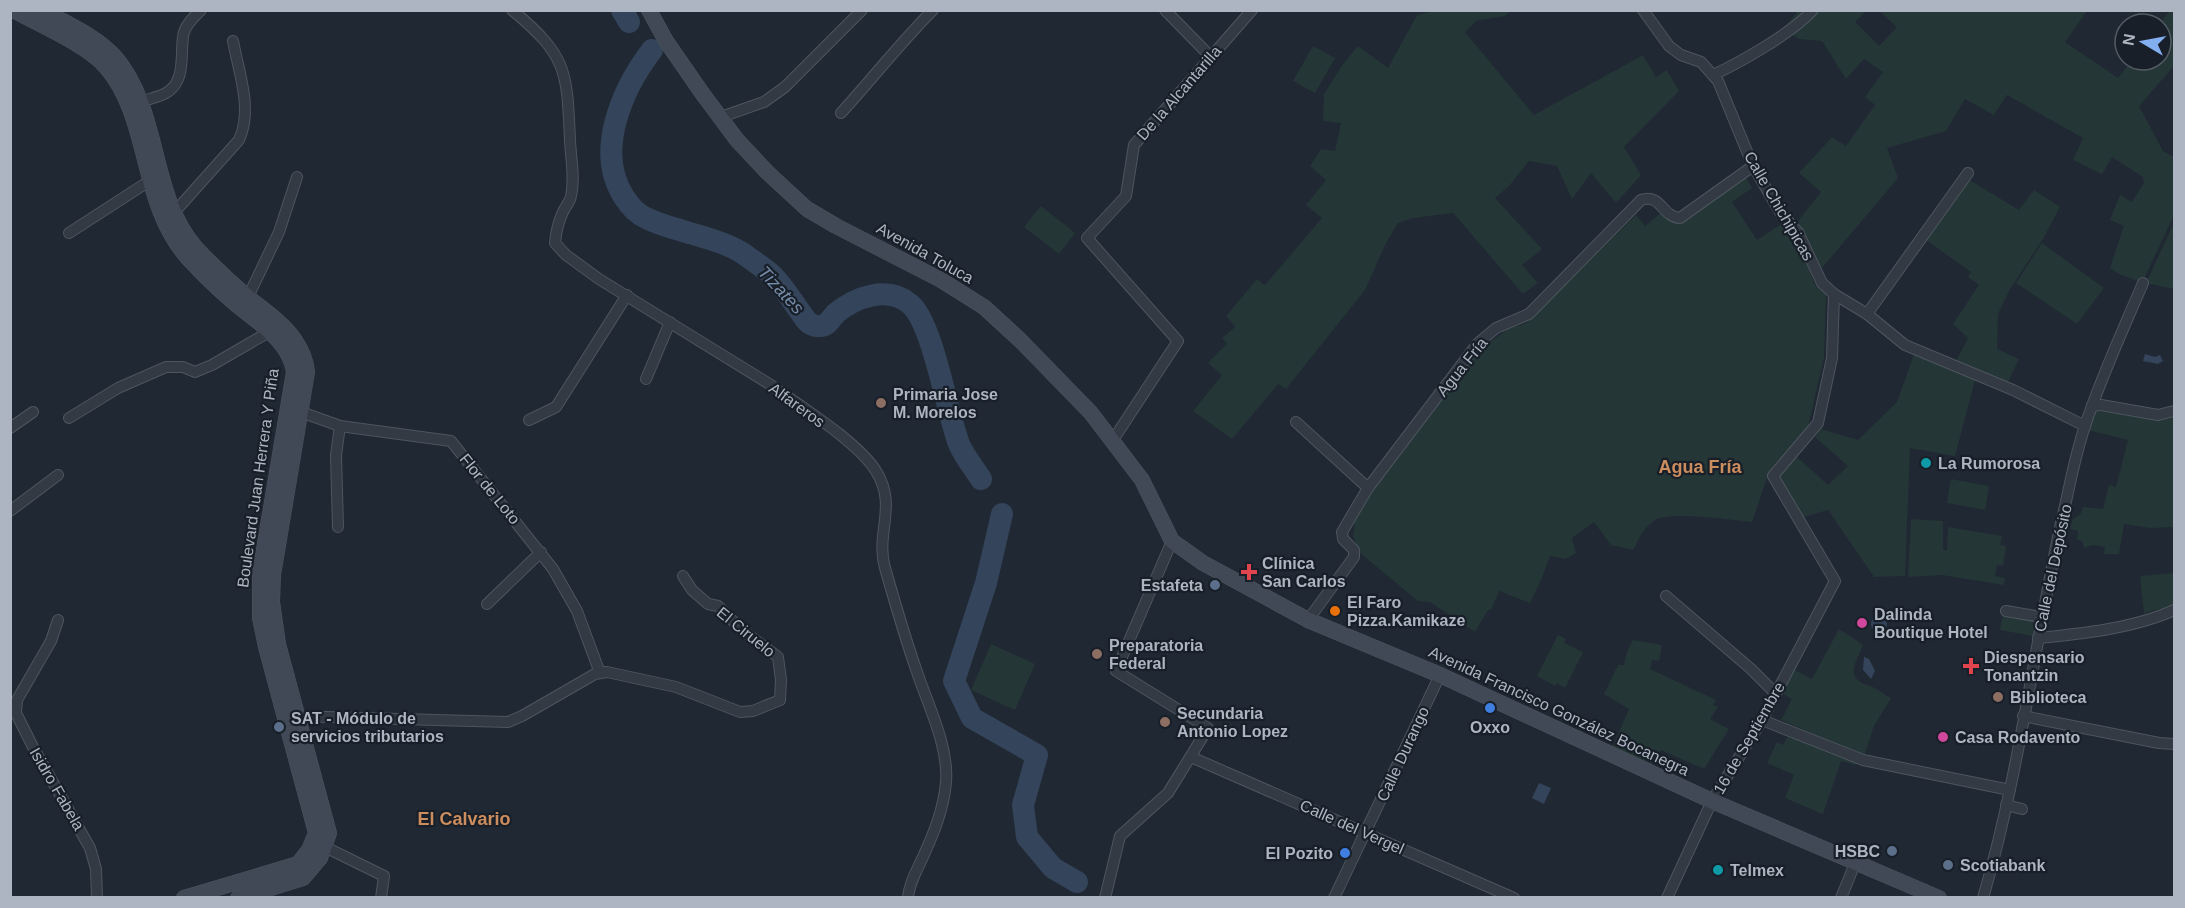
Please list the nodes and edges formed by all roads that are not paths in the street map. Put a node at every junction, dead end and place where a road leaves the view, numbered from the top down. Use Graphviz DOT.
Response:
graph roads {
  1 [pos="13,10"];
  2 [pos="42,10"];
  3 [pos="201,10"];
  4 [pos="512,10"];
  5 [pos="649,10"];
  6 [pos="862,10"];
  7 [pos="933,10"];
  8 [pos="1165,10"];
  9 [pos="1252,10"];
  10 [pos="1643,10"];
  11 [pos="1813,10"];
  12 [pos="233,41"];
  13 [pos="1211,57"];
  14 [pos="1713,75"];
  15 [pos="140,102"];
  16 [pos="841,113"];
  17 [pos="722,117"];
  18 [pos="1753,166"];
  19 [pos="1968,173"];
  20 [pos="156,177"];
  21 [pos="297,177"];
  22 [pos="168,218"];
  23 [pos="69,233"];
  24 [pos="2143,283"];
  25 [pos="1834,294"];
  26 [pos="627,295"];
  27 [pos="248,297"];
  28 [pos="1867,314"];
  29 [pos="670,322"];
  30 [pos="273,327"];
  31 [pos="646,379"];
  32 [pos="2092,406"];
  33 [pos="301,411"];
  34 [pos="2175,411"];
  35 [pos="33,412"];
  36 [pos="69,418"];
  37 [pos="529,420"];
  38 [pos="1296,422"];
  39 [pos="340,426"];
  40 [pos="2085,426"];
  41 [pos="10,428"];
  42 [pos="1113,440"];
  43 [pos="58,475"];
  44 [pos="1368,488"];
  45 [pos="10,511"];
  46 [pos="338,527"];
  47 [pos="1172,542"];
  48 [pos="541,552"];
  49 [pos="683,576"];
  50 [pos="1666,596"];
  51 [pos="487,604"];
  52 [pos="2175,610"];
  53 [pos="2006,611"];
  54 [pos="2041,617"];
  55 [pos="58,620"];
  56 [pos="1308,620"];
  57 [pos="2038,638"];
  58 [pos="600,673"];
  59 [pos="1440,675"];
  60 [pos="1776,694"];
  61 [pos="2023,716"];
  62 [pos="291,717"];
  63 [pos="1762,720"];
  64 [pos="2175,744"];
  65 [pos="1191,757"];
  66 [pos="2010,790"];
  67 [pos="1712,801"];
  68 [pos="2006,805"];
  69 [pos="2022,808"];
  70 [pos="1366,833"];
  71 [pos="325,847"];
  72 [pos="1856,861"];
  73 [pos="97,897"];
  74 [pos="184,897"];
  75 [pos="238,897"];
  76 [pos="381,897"];
  77 [pos="908,897"];
  78 [pos="1105,897"];
  79 [pos="1334,897"];
  80 [pos="1514,897"];
  81 [pos="1667,897"];
  82 [pos="1841,897"];
  83 [pos="1939,897"];
  84 [pos="1983,897"];
  1 -- 20 [label="main road, Boulevard Juan Herrera Y Piña"];
  2 -- 15 [label="main road, Boulevard Juan Herrera Y Piña"];
  3 -- 15 [label="street"];
  4 -- 26 [label="street, Alfareros"];
  5 -- 17 [label="main road, Avenida Toluca"];
  6 -- 17 [label="street"];
  7 -- 16 [label="street"];
  8 -- 13 [label="street"];
  9 -- 13 [label="street, De la Alcantarilla"];
  10 -- 14 [label="street, Calle Chichipicas"];
  11 -- 14 [label="street"];
  12 -- 22 [label="street"];
  13 -- 42 [label="street, De la Alcantarilla"];
  14 -- 18 [label="street, Calle Chichipicas"];
  15 -- 20 [label="main road, Boulevard Juan Herrera Y Piña"];
  17 -- 42 [label="main road, Avenida Toluca"];
  18 -- 25 [label="street, Calle Chichipicas"];
  18 -- 44 [label="street, Agua Fría"];
  19 -- 28 [label="street"];
  20 -- 22 [label="main road, Boulevard Juan Herrera Y Piña"];
  20 -- 23 [label="street"];
  21 -- 27 [label="street"];
  22 -- 27 [label="main road, Boulevard Juan Herrera Y Piña"];
  22 -- 30 [label="main road, Boulevard Juan Herrera Y Piña"];
  24 -- 32 [label="street, Calle del Depósito"];
  25 -- 28 [label="street, Calle Chichipicas"];
  25 -- 60 [label="street, 16 de Septiembre"];
  26 -- 29 [label="street, Alfareros"];
  26 -- 37 [label="street"];
  27 -- 30 [label="main road, Boulevard Juan Herrera Y Piña"];
  28 -- 40 [label="street, Calle Chichipicas"];
  29 -- 31 [label="street"];
  29 -- 77 [label="street, Alfareros"];
  30 -- 33 [label="main road, Boulevard Juan Herrera Y Piña"];
  30 -- 36 [label="street"];
  30 -- 62 [label="main road, Boulevard Juan Herrera Y Piña"];
  32 -- 34 [label="street"];
  32 -- 40 [label="street, Calle del Depósito"];
  33 -- 39 [label="street, Flor de Loto"];
  33 -- 62 [label="main road, Boulevard Juan Herrera Y Piña"];
  35 -- 41 [label="street"];
  38 -- 44 [label="street"];
  39 -- 46 [label="street"];
  39 -- 48 [label="street, Flor de Loto"];
  40 -- 54 [label="street, Calle del Depósito"];
  42 -- 47 [label="main road, Avenida Toluca"];
  43 -- 45 [label="street"];
  44 -- 56 [label="street, Agua Fría"];
  47 -- 56 [label="main road, Avenida Francisco González Bocanegra"];
  47 -- 65 [label="street"];
  48 -- 51 [label="street"];
  48 -- 58 [label="street, Flor de Loto"];
  49 -- 58 [label="street, El Ciruelo"];
  50 -- 60 [label="street"];
  52 -- 57 [label="street"];
  53 -- 54 [label="street"];
  54 -- 57 [label="street, Calle del Depósito"];
  55 -- 73 [label="street, Isidro Fabela"];
  56 -- 59 [label="main road, Avenida Francisco González Bocanegra"];
  57 -- 61 [label="street, Calle del Depósito"];
  58 -- 62 [label="street"];
  59 -- 67 [label="main road, Avenida Francisco González Bocanegra"];
  59 -- 70 [label="street, Calle Durango"];
  60 -- 63 [label="street, 16 de Septiembre"];
  61 -- 64 [label="street"];
  61 -- 66 [label="street, Calle del Depósito"];
  62 -- 71 [label="main road, Boulevard Juan Herrera Y Piña"];
  62 -- 74 [label="main road, Boulevard Juan Herrera Y Piña"];
  63 -- 66 [label="street"];
  63 -- 67 [label="street, 16 de Septiembre"];
  65 -- 70 [label="street, Calle del Vergel"];
  65 -- 78 [label="street"];
  66 -- 68 [label="street, Calle del Depósito"];
  67 -- 72 [label="main road, Avenida Francisco González Bocanegra"];
  67 -- 81 [label="street, 16 de Septiembre"];
  68 -- 69 [label="street"];
  68 -- 84 [label="street, Calle del Depósito"];
  70 -- 79 [label="street, Calle Durango"];
  70 -- 80 [label="street, Calle del Vergel"];
  71 -- 75 [label="main road"];
  71 -- 76 [label="street"];
  72 -- 82 [label="street"];
  72 -- 83 [label="main road, Avenida Francisco González Bocanegra"];
}
